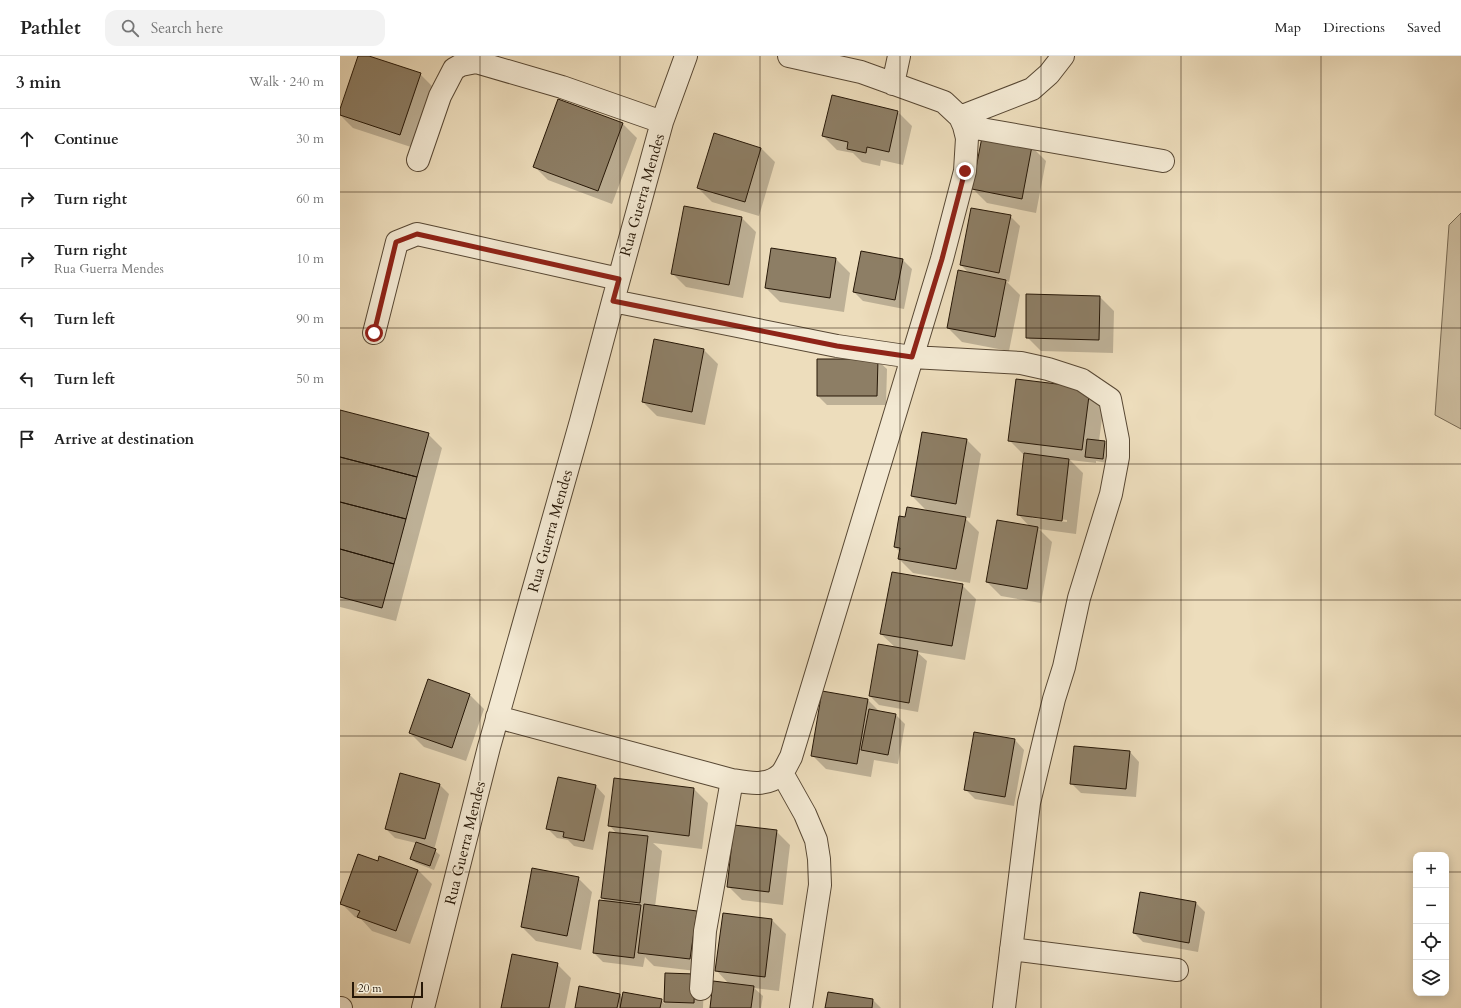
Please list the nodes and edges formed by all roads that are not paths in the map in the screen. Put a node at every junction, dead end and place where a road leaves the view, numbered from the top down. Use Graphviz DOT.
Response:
graph roads {
  1 [pos="686,56"];
  2 [pos="789,56"];
  3 [pos="899,56"];
  4 [pos="1063,56"];
  5 [pos="456,62"];
  6 [pos="893,84"];
  7 [pos="662,122"];
  8 [pos="962,122"];
  9 [pos="418,160"];
  10 [pos="1163,161"];
  11 [pos="619,279"];
  12 [pos="613,301"];
  13 [pos="374,333"];
  14 [pos="912,357"];
  15 [pos="497,717"];
  16 [pos="782,773"];
  17 [pos="732,780"];
  18 [pos="1011,949"];
  19 [pos="1177,970"];
  20 [pos="701,989"];
  21 [pos="423,1008"];
  22 [pos="801,1008"];
  23 [pos="1004,1008"];
  1 -- 7 [label="street, Rua Guerra Mendes"];
  2 -- 6 [label="street"];
  3 -- 6 [label="street"];
  4 -- 8 [label="street"];
  5 -- 7 [label="street"];
  5 -- 9 [label="street"];
  6 -- 8 [label="street"];
  7 -- 11 [label="street, Rua Guerra Mendes"];
  8 -- 10 [label="street"];
  8 -- 14 [label="street"];
  11 -- 12 [label="street, Rua Guerra Mendes"];
  11 -- 13 [label="street"];
  12 -- 14 [label="street"];
  12 -- 15 [label="street, Rua Guerra Mendes"];
  14 -- 16 [label="street"];
  14 -- 18 [label="street"];
  15 -- 17 [label="street"];
  15 -- 21 [label="street, Rua Guerra Mendes"];
  16 -- 17 [label="street"];
  16 -- 22 [label="street"];
  17 -- 20 [label="street"];
  18 -- 19 [label="street"];
  18 -- 23 [label="street"];
}
